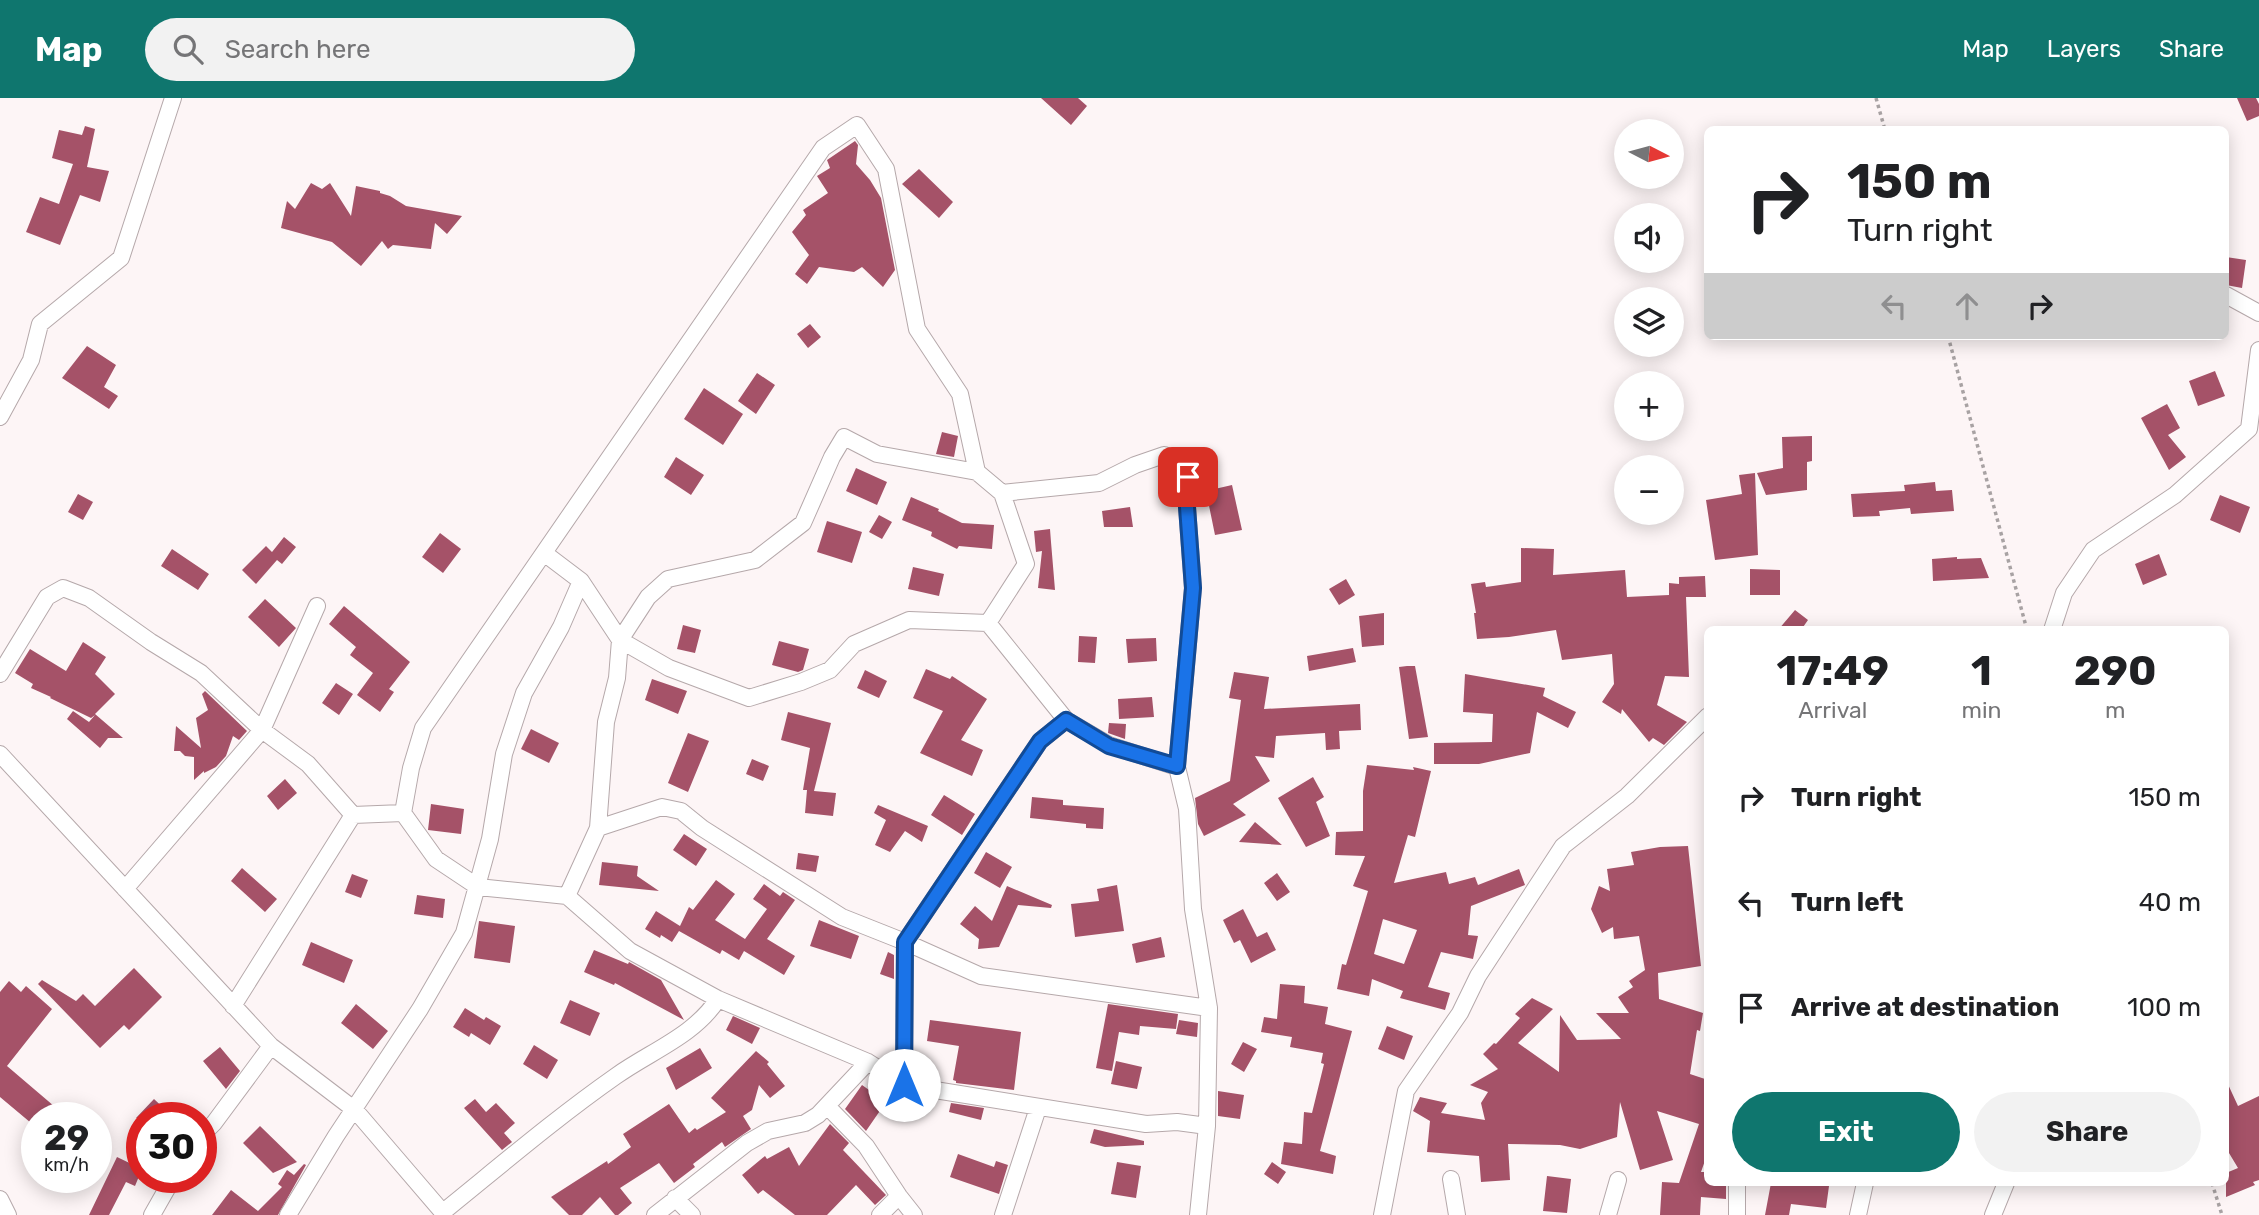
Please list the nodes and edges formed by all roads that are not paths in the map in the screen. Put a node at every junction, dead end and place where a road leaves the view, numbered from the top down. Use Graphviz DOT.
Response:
graph roads {
  1 [pos="173,98"];
  2 [pos="2229,297"];
  3 [pos="2259,313"];
  4 [pos="2259,350"];
  5 [pos="0,417"];
  6 [pos="977,472"];
  7 [pos="1002,493"];
  8 [pos="544,553"];
  9 [pos="581,581"];
  10 [pos="317,606"];
  11 [pos="989,624"];
  12 [pos="2053,626"];
  13 [pos="620,640"];
  14 [pos="0,674"];
  15 [pos="1066,720"];
  16 [pos="1704,720"];
  17 [pos="262,730"];
  18 [pos="0,754"];
  19 [pos="1177,766"];
  20 [pos="403,813"];
  21 [pos="354,815"];
  22 [pos="598,828"];
  23 [pos="478,887"];
  24 [pos="125,889"];
  25 [pos="567,896"];
  26 [pos="905,942"];
  27 [pos="718,999"];
  28 [pos="233,1006"];
  29 [pos="1209,1008"];
  30 [pos="271,1046"];
  31 [pos="868,1062"];
  32 [pos="904,1085"];
  33 [pos="827,1106"];
  34 [pos="1038,1108"];
  35 [pos="355,1110"];
  36 [pos="217,1119"];
  37 [pos="1207,1126"];
  38 [pos="1451,1179"];
  39 [pos="1618,1180"];
  40 [pos="1737,1186"];
  41 [pos="1864,1186"];
  42 [pos="2005,1186"];
  43 [pos="164,1193"];
  44 [pos="899,1196"];
  45 [pos="675,1198"];
  46 [pos="0,1199"];
  47 [pos="444,1214"];
  48 [pos="8,1215"];
  49 [pos="152,1215"];
  50 [pos="288,1215"];
  51 [pos="655,1215"];
  52 [pos="692,1215"];
  53 [pos="880,1215"];
  54 [pos="914,1215"];
  55 [pos="1003,1215"];
  56 [pos="1198,1215"];
  57 [pos="1382,1215"];
  58 [pos="1457,1215"];
  59 [pos="1608,1215"];
  60 [pos="1737,1215"];
  61 [pos="1857,1215"];
  62 [pos="1993,1215"];
  1 -- 5 [label="street"];
  2 -- 3 [label="street"];
  4 -- 12 [label="street"];
  6 -- 7 [label="street"];
  6 -- 8 [label="street"];
  6 -- 13 [label="street"];
  7 -- 11 [label="street"];
  7 -- 19 [label="street"];
  8 -- 9 [label="street"];
  8 -- 20 [label="street"];
  9 -- 13 [label="street"];
  9 -- 23 [label="street"];
  10 -- 17 [label="street"];
  11 -- 13 [label="street"];
  11 -- 15 [label="street"];
  13 -- 22 [label="street"];
  14 -- 17 [label="street"];
  15 -- 19 [label="street"];
  15 -- 26 [label="street"];
  16 -- 57 [label="street"];
  17 -- 21 [label="street"];
  17 -- 24 [label="street"];
  18 -- 24 [label="street"];
  19 -- 29 [label="street"];
  20 -- 21 [label="street"];
  20 -- 23 [label="street"];
  21 -- 28 [label="street"];
  22 -- 25 [label="street"];
  22 -- 26 [label="street"];
  23 -- 25 [label="street"];
  23 -- 35 [label="street"];
  24 -- 28 [label="street"];
  25 -- 27 [label="street"];
  26 -- 29 [label="street"];
  26 -- 32 [label="street"];
  27 -- 31 [label="street"];
  27 -- 47 [label="street"];
  28 -- 30 [label="street"];
  29 -- 37 [label="street"];
  30 -- 35 [label="street"];
  30 -- 36 [label="street"];
  31 -- 32 [label="street"];
  31 -- 33 [label="street"];
  32 -- 34 [label="street"];
  33 -- 44 [label="street"];
  33 -- 45 [label="street"];
  34 -- 37 [label="street"];
  34 -- 55 [label="street"];
  35 -- 47 [label="street"];
  35 -- 50 [label="street"];
  37 -- 56 [label="street"];
  38 -- 58 [label="street"];
  39 -- 59 [label="street"];
  40 -- 60 [label="street"];
  41 -- 61 [label="street"];
  42 -- 62 [label="street"];
  43 -- 49 [label="street"];
  44 -- 53 [label="street"];
  44 -- 54 [label="street"];
  45 -- 51 [label="street"];
  45 -- 52 [label="street"];
  46 -- 48 [label="street"];
}
